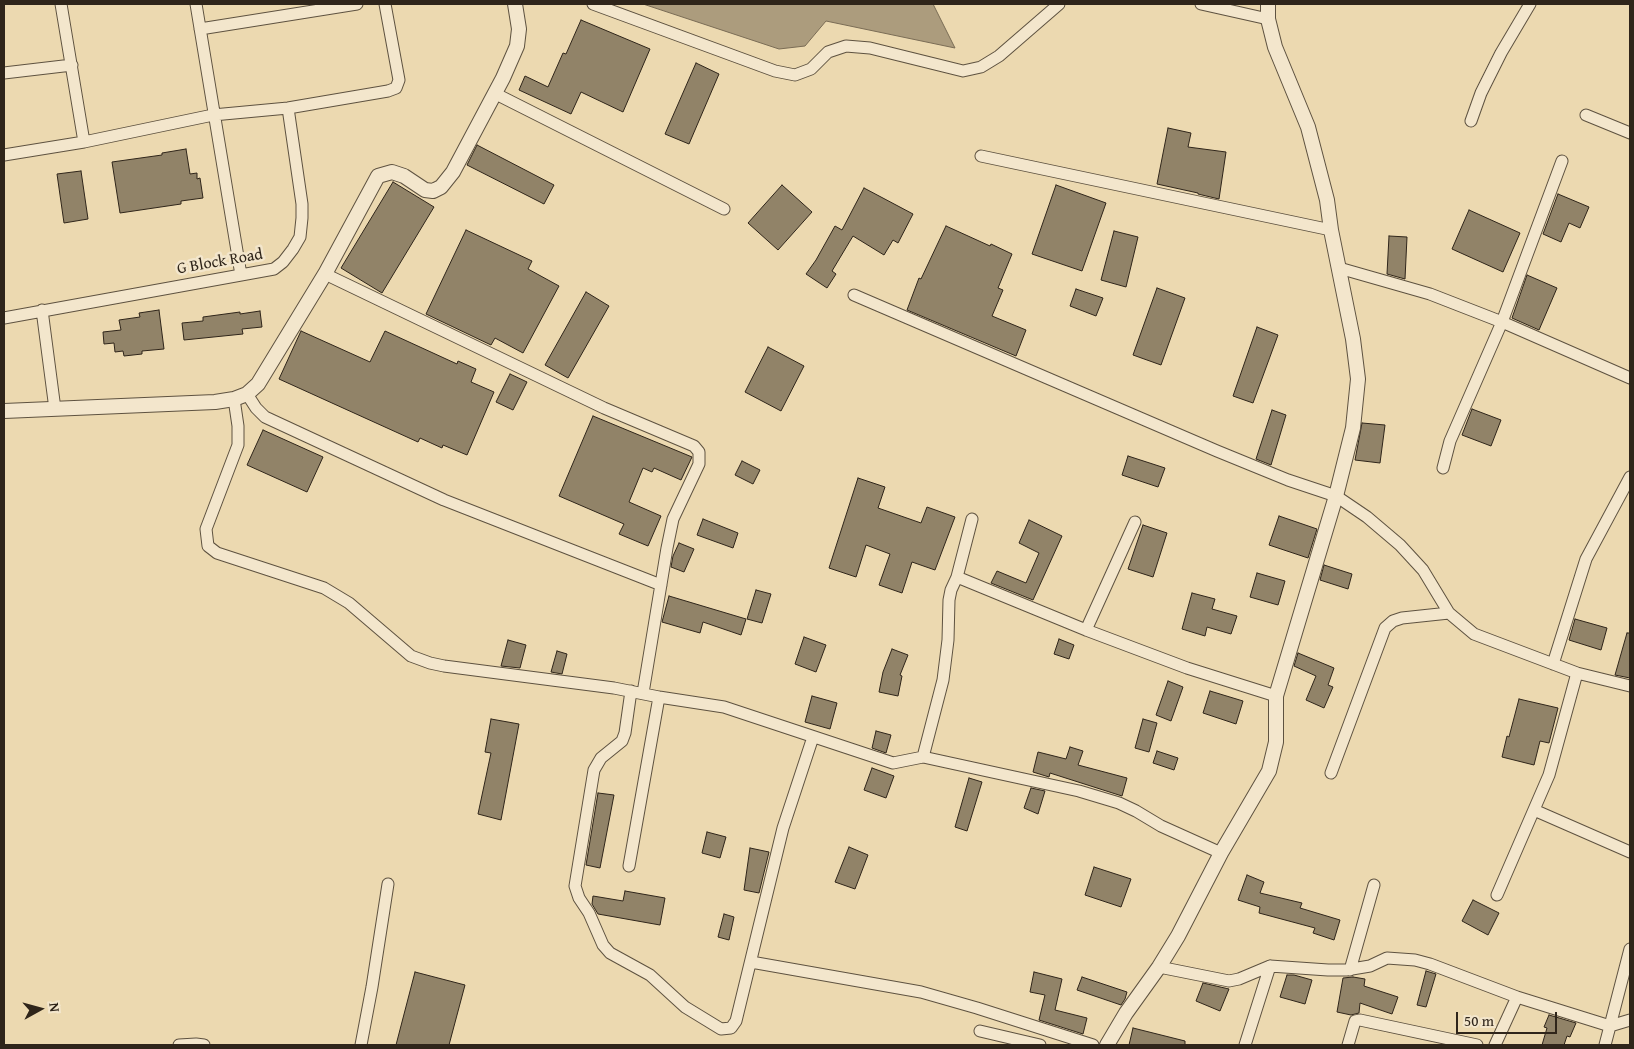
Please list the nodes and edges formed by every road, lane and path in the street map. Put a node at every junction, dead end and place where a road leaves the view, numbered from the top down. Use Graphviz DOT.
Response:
graph roads {
  1 [pos="61,4"];
  2 [pos="196,4"];
  3 [pos="357,4"];
  4 [pos="385,4"];
  5 [pos="515,4"];
  6 [pos="593,4"];
  7 [pos="1059,4"];
  8 [pos="1201,4"];
  9 [pos="1268,4"];
  10 [pos="1530,4"];
  11 [pos="1268,19"];
  12 [pos="200,29"];
  13 [pos="72,65"];
  14 [pos="4,73"];
  15 [pos="494,93"];
  16 [pos="288,108"];
  17 [pos="213,115"];
  18 [pos="1586,115"];
  19 [pos="1471,121"];
  20 [pos="1630,133"];
  21 [pos="84,142"];
  22 [pos="4,155"];
  23 [pos="982,156"];
  24 [pos="1562,161"];
  25 [pos="724,208"];
  26 [pos="1331,230"];
  27 [pos="1339,268"];
  28 [pos="324,274"];
  29 [pos="241,275"];
  30 [pos="854,295"];
  31 [pos="42,310"];
  32 [pos="4,318"];
  33 [pos="1502,322"];
  34 [pos="1630,378"];
  35 [pos="240,397"];
  36 [pos="55,409"];
  37 [pos="4,411"];
  38 [pos="1443,468"];
  39 [pos="1630,477"];
  40 [pos="1336,496"];
  41 [pos="972,519"];
  42 [pos="1135,522"];
  43 [pos="957,577"];
  44 [pos="662,585"];
  45 [pos="1449,613"];
  46 [pos="1086,630"];
  47 [pos="1553,664"];
  48 [pos="1578,673"];
  49 [pos="1630,686"];
  50 [pos="631,691"];
  51 [pos="643,693"];
  52 [pos="1276,696"];
  53 [pos="659,697"];
  54 [pos="813,737"];
  55 [pos="924,757"];
  56 [pos="1331,773"];
  57 [pos="1534,810"];
  58 [pos="1630,852"];
  59 [pos="1221,853"];
  60 [pos="629,866"];
  61 [pos="388,884"];
  62 [pos="1374,885"];
  63 [pos="1497,895"];
  64 [pos="1630,949"];
  65 [pos="750,962"];
  66 [pos="1270,966"];
  67 [pos="1160,967"];
  68 [pos="1350,970"];
  69 [pos="1517,997"];
  70 [pos="1630,1020"];
  71 [pos="1610,1026"];
  72 [pos="980,1031"];
  73 [pos="179,1045"];
  74 [pos="204,1045"];
  75 [pos="361,1045"];
  76 [pos="1040,1045"];
  77 [pos="1093,1045"];
  78 [pos="1107,1045"];
  79 [pos="1245,1045"];
  80 [pos="1348,1045"];
  81 [pos="1477,1045"];
  82 [pos="1496,1045"];
  83 [pos="1605,1045"];
  1 -- 13 [label="street"];
  2 -- 12 [label="street"];
  3 -- 12 [label="street"];
  4 -- 16 [label="street"];
  5 -- 15 [label="street"];
  6 -- 7 [label="street"];
  8 -- 11 [label="street"];
  9 -- 11 [label="street"];
  10 -- 19 [label="street"];
  11 -- 26 [label="street"];
  12 -- 17 [label="street"];
  13 -- 14 [label="street"];
  13 -- 21 [label="street"];
  15 -- 25 [label="street"];
  15 -- 28 [label="street"];
  16 -- 17 [label="street"];
  16 -- 29 [label="street, G Block Road"];
  17 -- 21 [label="street"];
  17 -- 29 [label="street"];
  18 -- 20 [label="street"];
  21 -- 22 [label="street"];
  23 -- 26 [label="street"];
  24 -- 33 [label="street"];
  26 -- 27 [label="street"];
  27 -- 33 [label="street"];
  27 -- 40 [label="street"];
  28 -- 35 [label="street"];
  28 -- 44 [label="street"];
  29 -- 31 [label="street, G Block Road"];
  30 -- 40 [label="street"];
  31 -- 32 [label="street, G Block Road"];
  31 -- 36 [label="street"];
  33 -- 34 [label="street"];
  33 -- 38 [label="street"];
  35 -- 36 [label="street"];
  35 -- 44 [label="street"];
  35 -- 50 [label="street"];
  36 -- 37 [label="street"];
  39 -- 47 [label="street"];
  40 -- 45 [label="street"];
  40 -- 52 [label="street"];
  41 -- 43 [label="street"];
  42 -- 46 [label="street"];
  43 -- 46 [label="street"];
  43 -- 55 [label="street"];
  44 -- 51 [label="street"];
  45 -- 47 [label="street"];
  45 -- 56 [label="street"];
  46 -- 52 [label="street"];
  47 -- 48 [label="street"];
  48 -- 49 [label="street"];
  48 -- 57 [label="street"];
  50 -- 51 [label="street"];
  50 -- 65 [label="street"];
  51 -- 53 [label="street"];
  52 -- 59 [label="street"];
  53 -- 54 [label="street"];
  53 -- 60 [label="street"];
  54 -- 55 [label="street"];
  54 -- 65 [label="street"];
  55 -- 59 [label="street"];
  57 -- 58 [label="street"];
  57 -- 63 [label="street"];
  59 -- 67 [label="street"];
  61 -- 75 [label="street"];
  62 -- 68 [label="street"];
  64 -- 71 [label="street"];
  65 -- 77 [label="street"];
  66 -- 67 [label="street"];
  66 -- 68 [label="street"];
  66 -- 79 [label="street"];
  67 -- 78 [label="street"];
  68 -- 69 [label="street"];
  69 -- 71 [label="street"];
  69 -- 82 [label="street"];
  70 -- 71 [label="street"];
  71 -- 83 [label="street"];
  72 -- 76 [label="street"];
  73 -- 74 [label="street"];
  80 -- 81 [label="street"];
}
